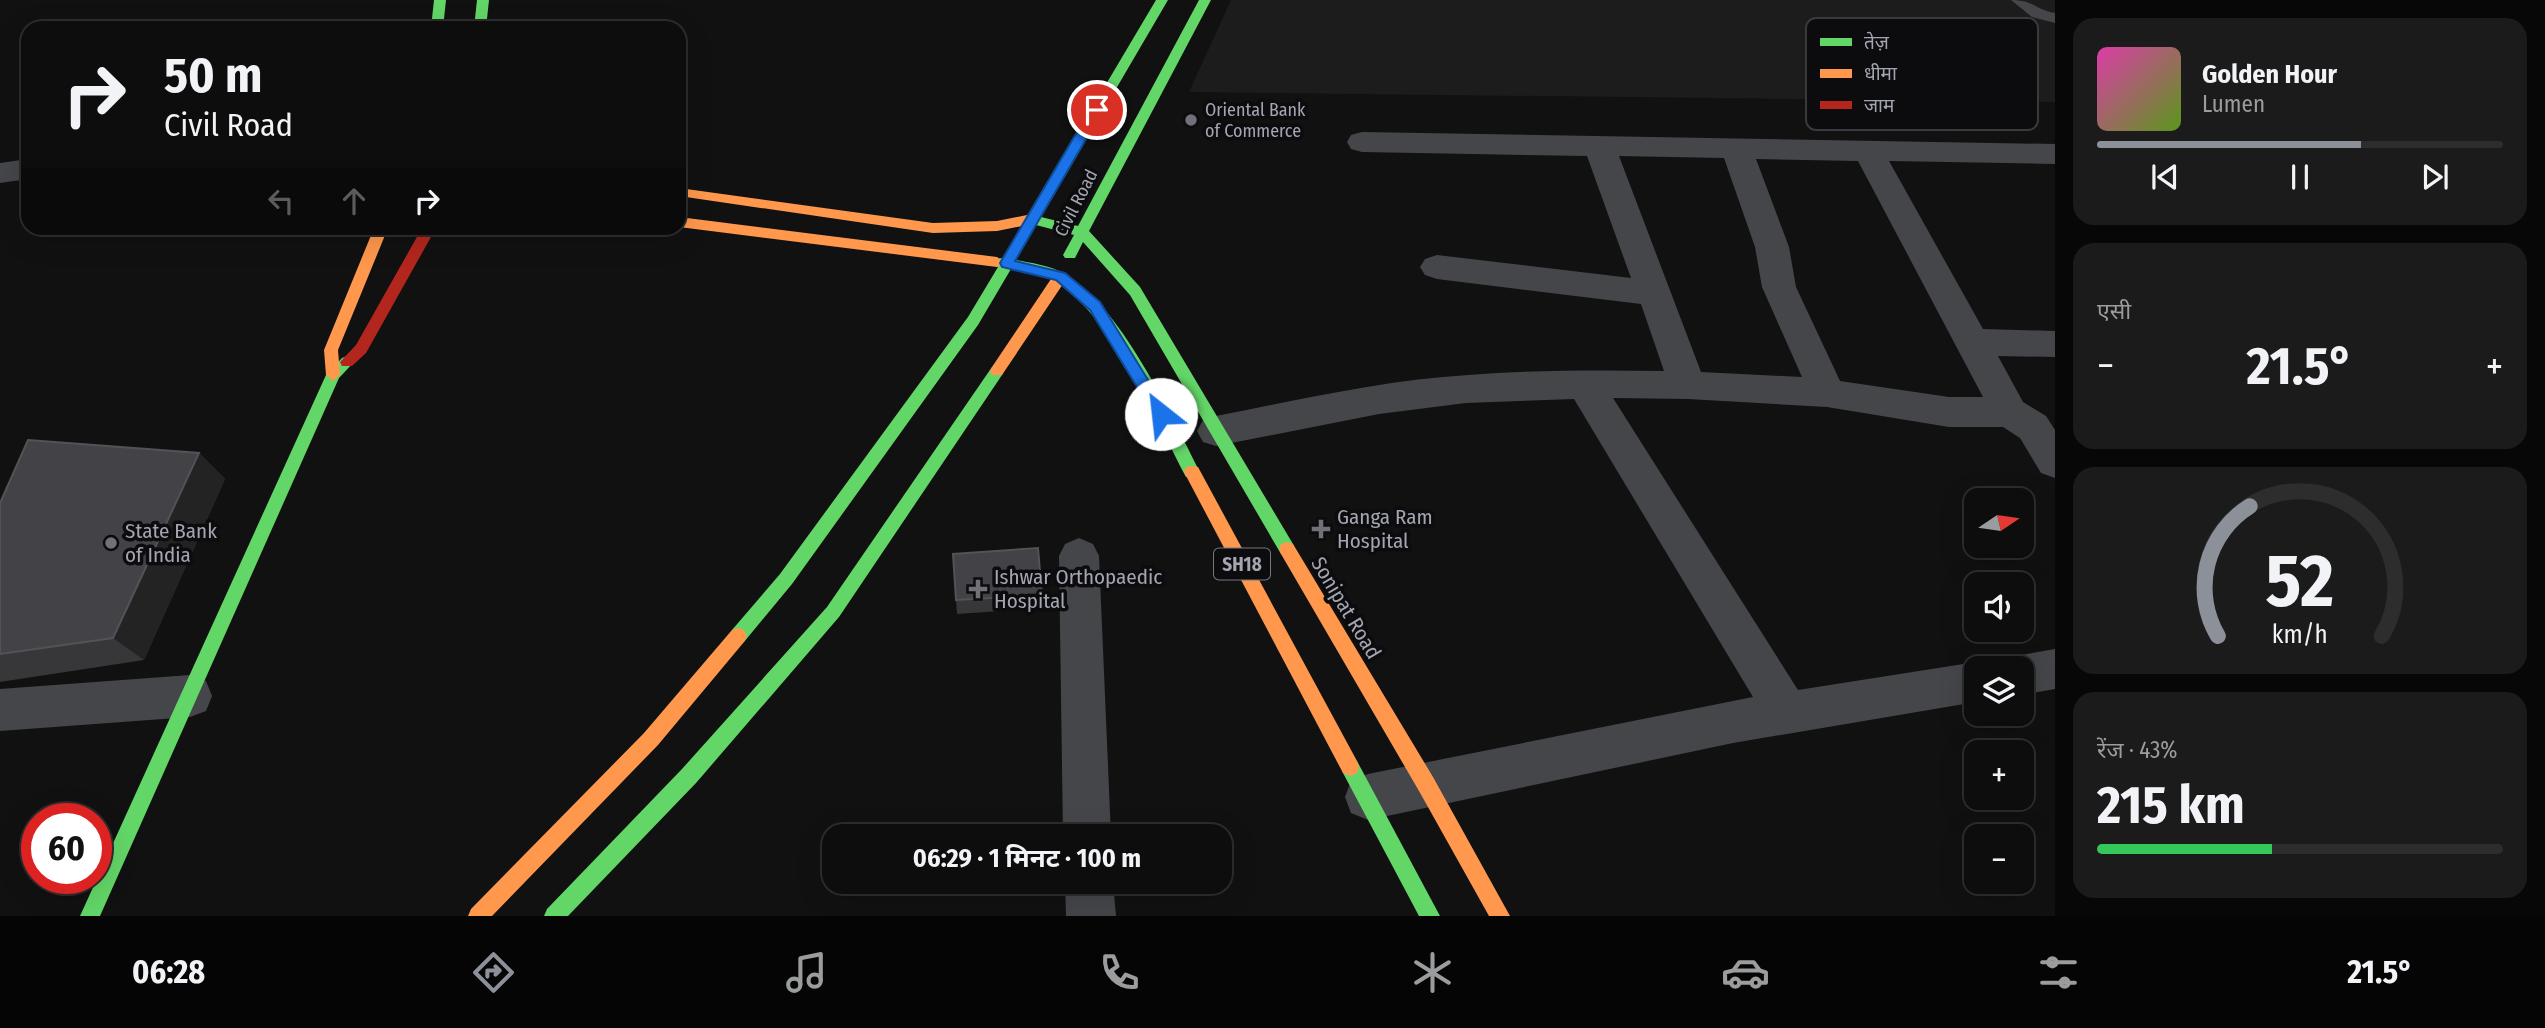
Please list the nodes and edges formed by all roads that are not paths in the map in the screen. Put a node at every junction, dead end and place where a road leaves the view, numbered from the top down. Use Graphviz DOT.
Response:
graph roads {
  1 [pos="440,0"];
  2 [pos="483,0"];
  3 [pos="1162,0"];
  4 [pos="1205,0"];
  5 [pos="2018,0"];
  6 [pos="2055,18"];
  7 [pos="438,21"];
  8 [pos="481,21"];
  9 [pos="1362,142"];
  10 [pos="1599,145"];
  11 [pos="1736,147"];
  12 [pos="1867,149"];
  13 [pos="2055,154"];
  14 [pos="21,170"];
  15 [pos="0,173"];
  16 [pos="686,193"];
  17 [pos="1032,219"];
  18 [pos="686,223"];
  19 [pos="1082,232"];
  20 [pos="378,235"];
  21 [pos="425,235"];
  22 [pos="1007,263"];
  23 [pos="1437,267"];
  24 [pos="1060,276"];
  25 [pos="1654,293"];
  26 [pos="1973,342"];
  27 [pos="2055,344"];
  28 [pos="333,375"];
  29 [pos="1584,384"];
  30 [pos="1688,385"];
  31 [pos="1827,393"];
  32 [pos="2010,412"];
  33 [pos="1216,431"];
  34 [pos="2055,462"];
  35 [pos="1079,556"];
  36 [pos="2055,669"];
  37 [pos="2034,673"];
  38 [pos="1964,684"];
  39 [pos="190,696"];
  40 [pos="0,710"];
  41 [pos="1788,713"];
  42 [pos="1426,784"];
  43 [pos="1368,797"];
  44 [pos="1087,824"];
  45 [pos="1090,894"];
  46 [pos="90,916"];
  47 [pos="478,916"];
  48 [pos="554,916"];
  49 [pos="1091,916"];
  50 [pos="1430,916"];
  51 [pos="1500,916"];
  1 -- 7 [label="main road"];
  2 -- 8 [label="main road"];
  3 -- 17 [label="main road, Civil Road"];
  4 -- 19 [label="main road, Civil Road"];
  5 -- 6 [label="lane"];
  9 -- 10 [label="street"];
  10 -- 11 [label="street"];
  10 -- 25 [label="street"];
  11 -- 12 [label="street"];
  11 -- 31 [label="street"];
  12 -- 13 [label="street"];
  12 -- 26 [label="street"];
  14 -- 15 [label="street"];
  16 -- 17 [label="main road"];
  17 -- 19 [label="main road"];
  17 -- 22 [label="main road, Civil Road"];
  18 -- 22 [label="main road"];
  19 -- 24 [label="main road, Civil Road"];
  19 -- 33 [label="main road, Sonipat Road / SH18"];
  20 -- 28 [label="main road"];
  21 -- 28 [label="main road"];
  22 -- 24 [label="main road, SH18"];
  22 -- 47 [label="main road, Civil Road"];
  23 -- 25 [label="street"];
  24 -- 43 [label="main road, SH18"];
  24 -- 48 [label="main road, Civil Road"];
  25 -- 30 [label="street"];
  26 -- 27 [label="street"];
  26 -- 32 [label="street"];
  28 -- 39 [label="main road"];
  29 -- 30 [label="street"];
  29 -- 33 [label="street"];
  29 -- 41 [label="street"];
  30 -- 31 [label="street"];
  31 -- 32 [label="street"];
  32 -- 34 [label="street"];
  33 -- 42 [label="main road, Sonipat Road / SH18"];
  35 -- 44 [label="street"];
  36 -- 37 [label="street"];
  38 -- 41 [label="street"];
  39 -- 40 [label="street"];
  39 -- 46 [label="main road"];
  41 -- 42 [label="street"];
  42 -- 43 [label="street"];
  42 -- 51 [label="main road, Sonipat Road / SH18"];
  43 -- 50 [label="main road, SH18"];
  45 -- 49 [label="street"];
}
